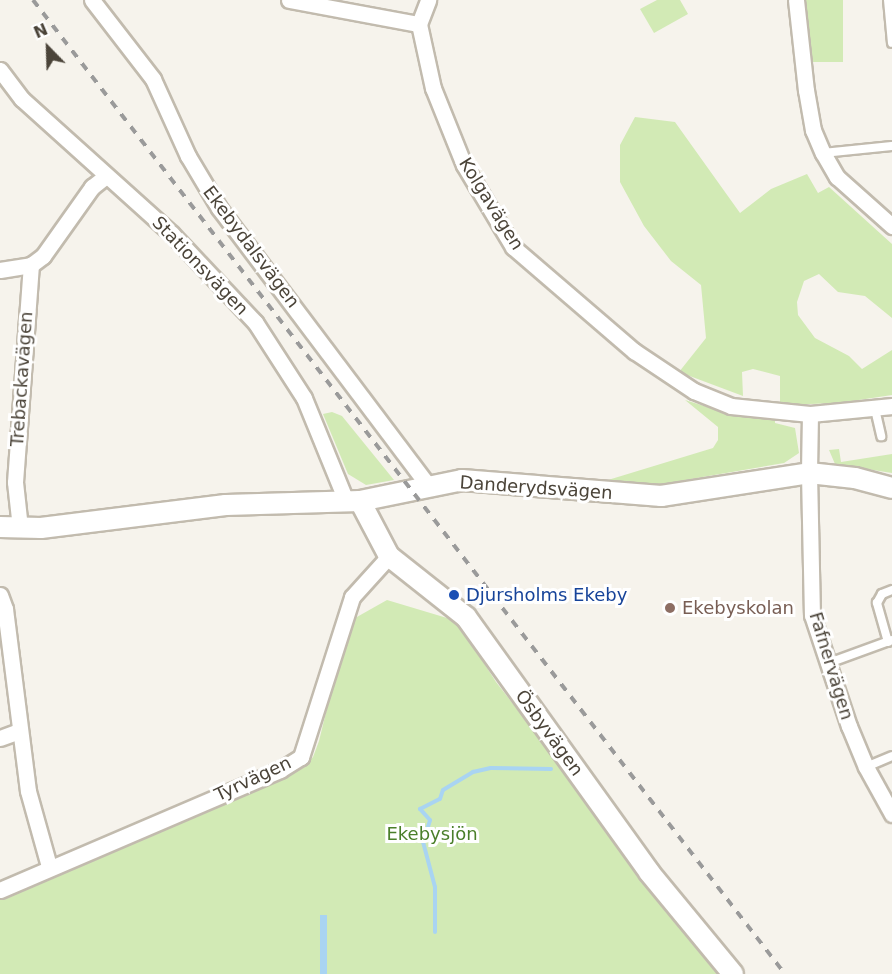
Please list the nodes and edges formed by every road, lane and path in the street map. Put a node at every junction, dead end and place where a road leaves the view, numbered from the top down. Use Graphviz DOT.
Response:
graph roads {
  1 [pos="92,0"];
  2 [pos="289,0"];
  3 [pos="428,0"];
  4 [pos="796,0"];
  5 [pos="888,0"];
  6 [pos="419,24"];
  7 [pos="892,43"];
  8 [pos="0,70"];
  9 [pos="892,146"];
  10 [pos="823,153"];
  11 [pos="106,176"];
  12 [pos="892,226"];
  13 [pos="31,266"];
  14 [pos="0,270"];
  15 [pos="892,406"];
  16 [pos="875,409"];
  17 [pos="810,414"];
  18 [pos="881,436"];
  19 [pos="809,473"];
  20 [pos="428,484"];
  21 [pos="892,488"];
  22 [pos="353,501"];
  23 [pos="0,527"];
  24 [pos="20,528"];
  25 [pos="389,556"];
  26 [pos="892,590"];
  27 [pos="0,595"];
  28 [pos="890,641"];
  29 [pos="826,664"];
  30 [pos="19,731"];
  31 [pos="0,738"];
  32 [pos="892,756"];
  33 [pos="866,767"];
  34 [pos="892,814"];
  35 [pos="49,866"];
  36 [pos="0,890"];
  37 [pos="733,974"];
  1 -- 20 [label="street, Ekebydalsvägen"];
  2 -- 6 [label="street"];
  3 -- 6 [label="street"];
  4 -- 10 [label="street"];
  5 -- 7 [label="lane"];
  6 -- 17 [label="street, Kolgavägen"];
  8 -- 11 [label="street, Stationsvägen"];
  9 -- 10 [label="lane"];
  10 -- 12 [label="street"];
  11 -- 13 [label="street"];
  11 -- 22 [label="street, Stationsvägen"];
  13 -- 14 [label="street"];
  13 -- 24 [label="street, Trebackavägen"];
  15 -- 16 [label="street, Kolgavägen"];
  16 -- 17 [label="street, Kolgavägen"];
  16 -- 18 [label="lane"];
  17 -- 19 [label="street, Fafnervägen"];
  19 -- 20 [label="street, Danderydsvägen"];
  19 -- 21 [label="street, Danderydsvägen"];
  19 -- 29 [label="street, Fafnervägen"];
  20 -- 22 [label="street, Danderydsvägen"];
  22 -- 24 [label="street, Danderydsvägen"];
  22 -- 25 [label="street, Ösbyvägen"];
  23 -- 24 [label="street, Danderydsvägen"];
  25 -- 35 [label="street, Tyrvägen"];
  25 -- 37 [label="street, Ösbyvägen"];
  26 -- 28 [label="lane"];
  27 -- 30 [label="street"];
  28 -- 29 [label="lane"];
  29 -- 33 [label="street, Fafnervägen"];
  30 -- 31 [label="street"];
  30 -- 35 [label="street"];
  32 -- 33 [label="lane"];
  33 -- 34 [label="street, Fafnervägen"];
  35 -- 36 [label="street, Tyrvägen"];
}
